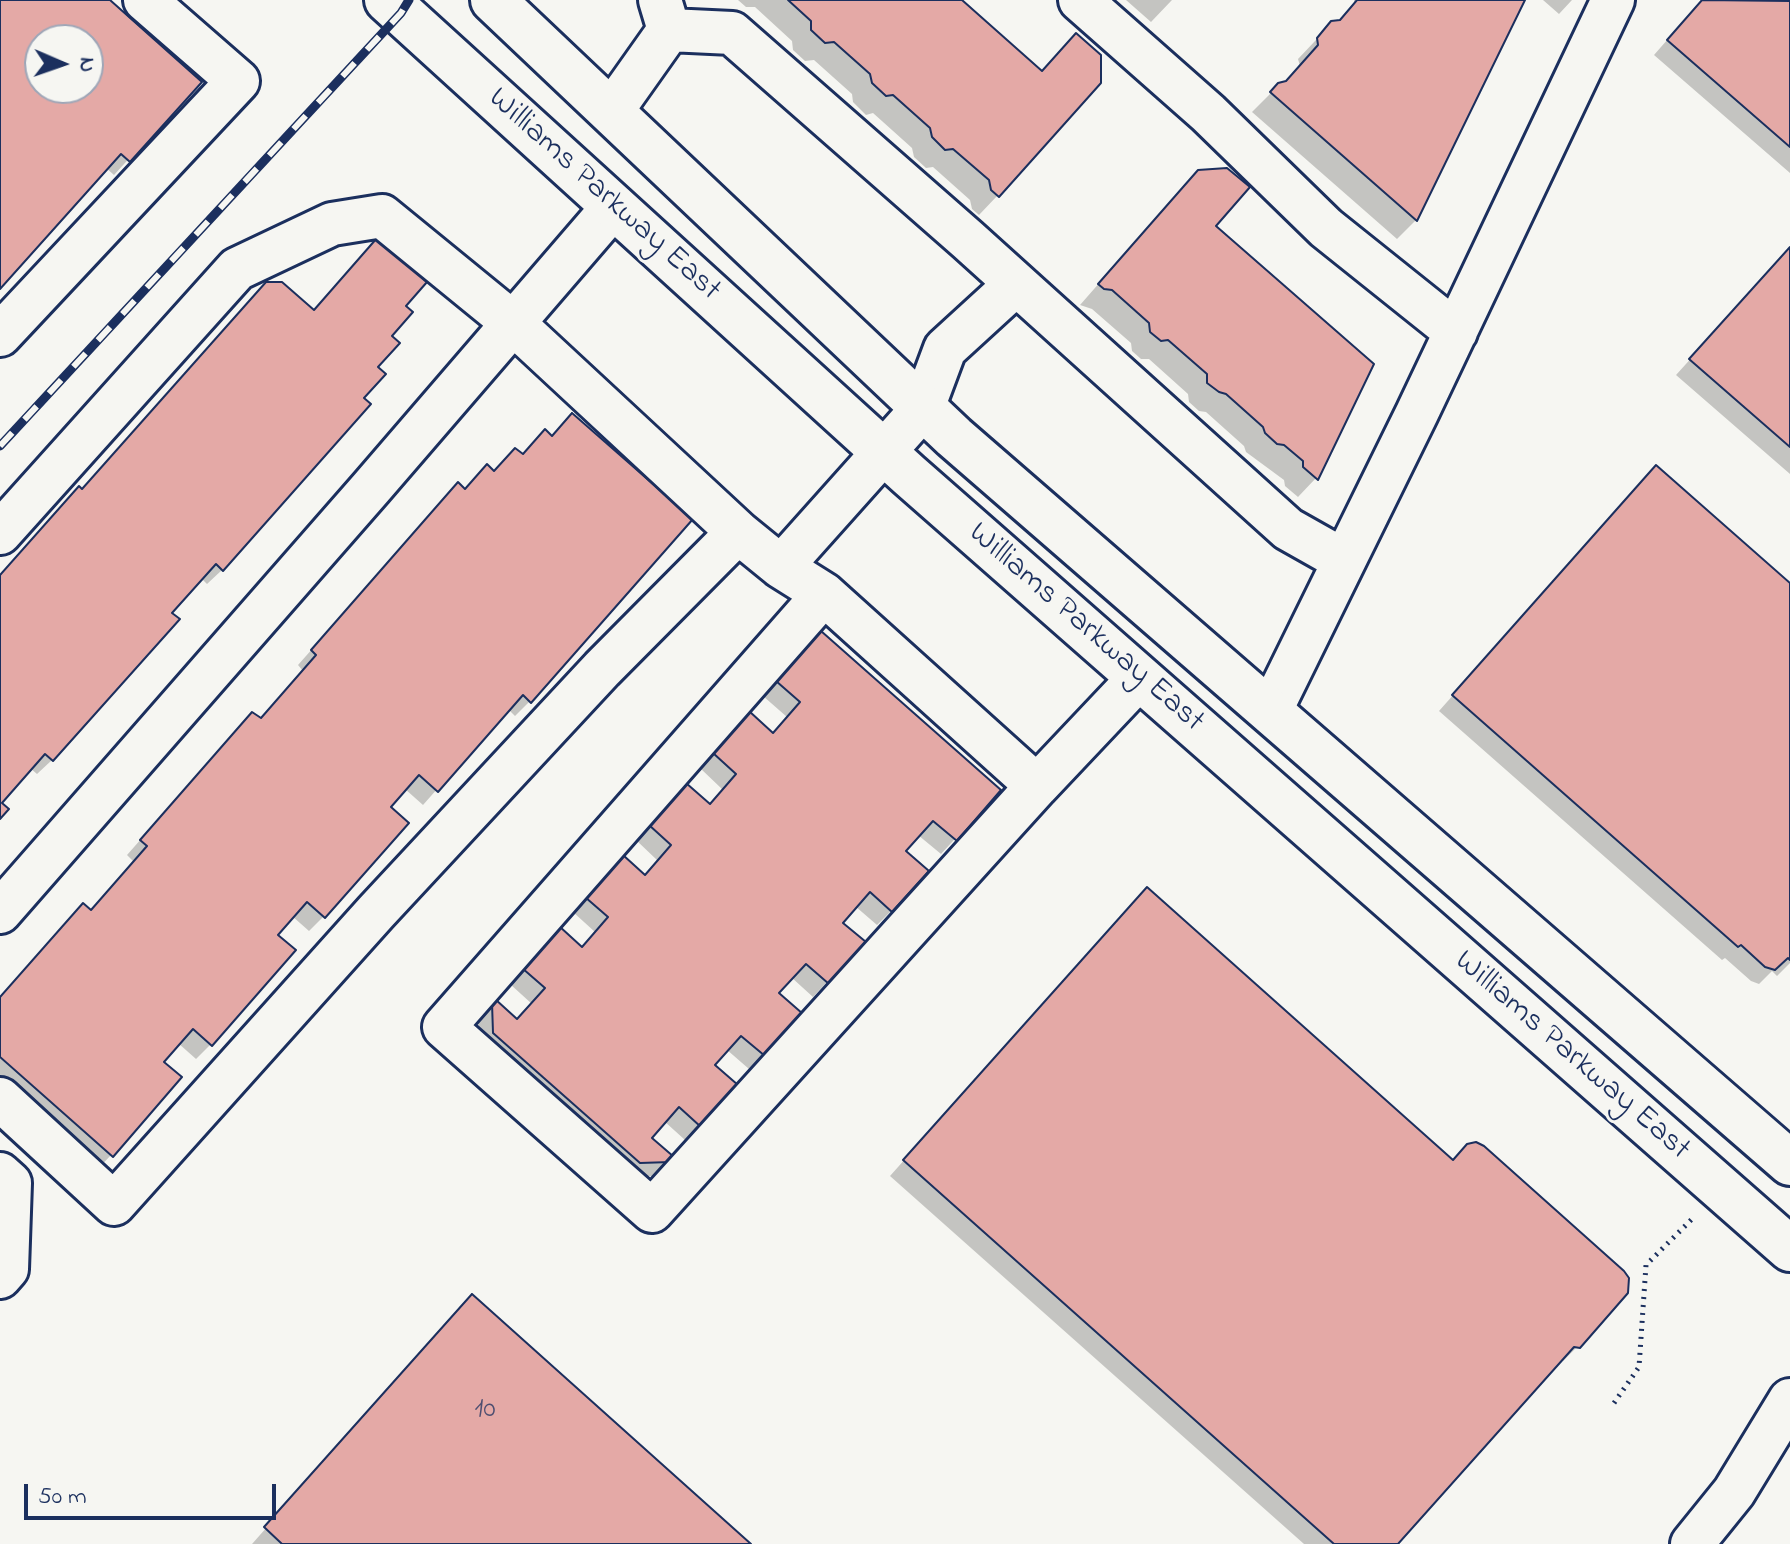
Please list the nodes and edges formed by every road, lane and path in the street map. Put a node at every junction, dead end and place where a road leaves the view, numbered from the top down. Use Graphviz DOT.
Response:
graph roads {
  1 [pos="145,0"];
  2 [pos="387,0"];
  3 [pos="493,0"];
  4 [pos="1080,0"];
  5 [pos="1613,0"];
  6 [pos="664,15"];
  7 [pos="611,112"];
  8 [pos="614,206"];
  9 [pos="1016,284"];
  10 [pos="513,323"];
  11 [pos="1456,332"];
  12 [pos="0,335"];
  13 [pos="923,408"];
  14 [pos="883,451"];
  15 [pos="738,532"];
  16 [pos="0,533"];
  17 [pos="1343,560"];
  18 [pos="781,567"];
  19 [pos="824,594"];
  20 [pos="1139,678"];
  21 [pos="1270,712"];
  22 [pos="1037,786"];
  23 [pos="0,912"];
  24 [pos="0,1099"];
  25 [pos="1790,1163"];
  26 [pos="0,1174"];
  27 [pos="1722,1189"];
  28 [pos="1790,1249"];
  29 [pos="0,1277"];
  30 [pos="1790,1400"];
  31 [pos="1614,1403"];
  32 [pos="1692,1544"];
  1 -- 12 [label="street"];
  2 -- 8 [label="main road, Williams Parkway East"];
  3 -- 7 [label="main road, Williams Parkway East"];
  4 -- 11 [label="street"];
  5 -- 11 [label="street"];
  6 -- 7 [label="street"];
  6 -- 9 [label="street"];
  7 -- 13 [label="main road, Williams Parkway East"];
  8 -- 10 [label="street"];
  8 -- 14 [label="main road, Williams Parkway East"];
  9 -- 13 [label="street"];
  9 -- 17 [label="street"];
  10 -- 15 [label="street"];
  10 -- 16 [label="street"];
  10 -- 23 [label="street"];
  11 -- 17 [label="street"];
  13 -- 14 [label="street"];
  13 -- 21 [label="main road, Williams Parkway East"];
  14 -- 18 [label="street"];
  14 -- 20 [label="main road, Williams Parkway East"];
  15 -- 18 [label="street"];
  15 -- 24 [label="street"];
  17 -- 21 [label="street"];
  18 -- 19 [label="street"];
  19 -- 22 [label="street"];
  19 -- 22 [label="street"];
  20 -- 22 [label="street"];
  20 -- 27 [label="main road, Williams Parkway East"];
  21 -- 25 [label="main road, Williams Parkway East"];
  26 -- 29 [label="street"];
  27 -- 28 [label="main road, Williams Parkway East"];
  27 -- 31 [label="path"];
  30 -- 32 [label="street"];
}
